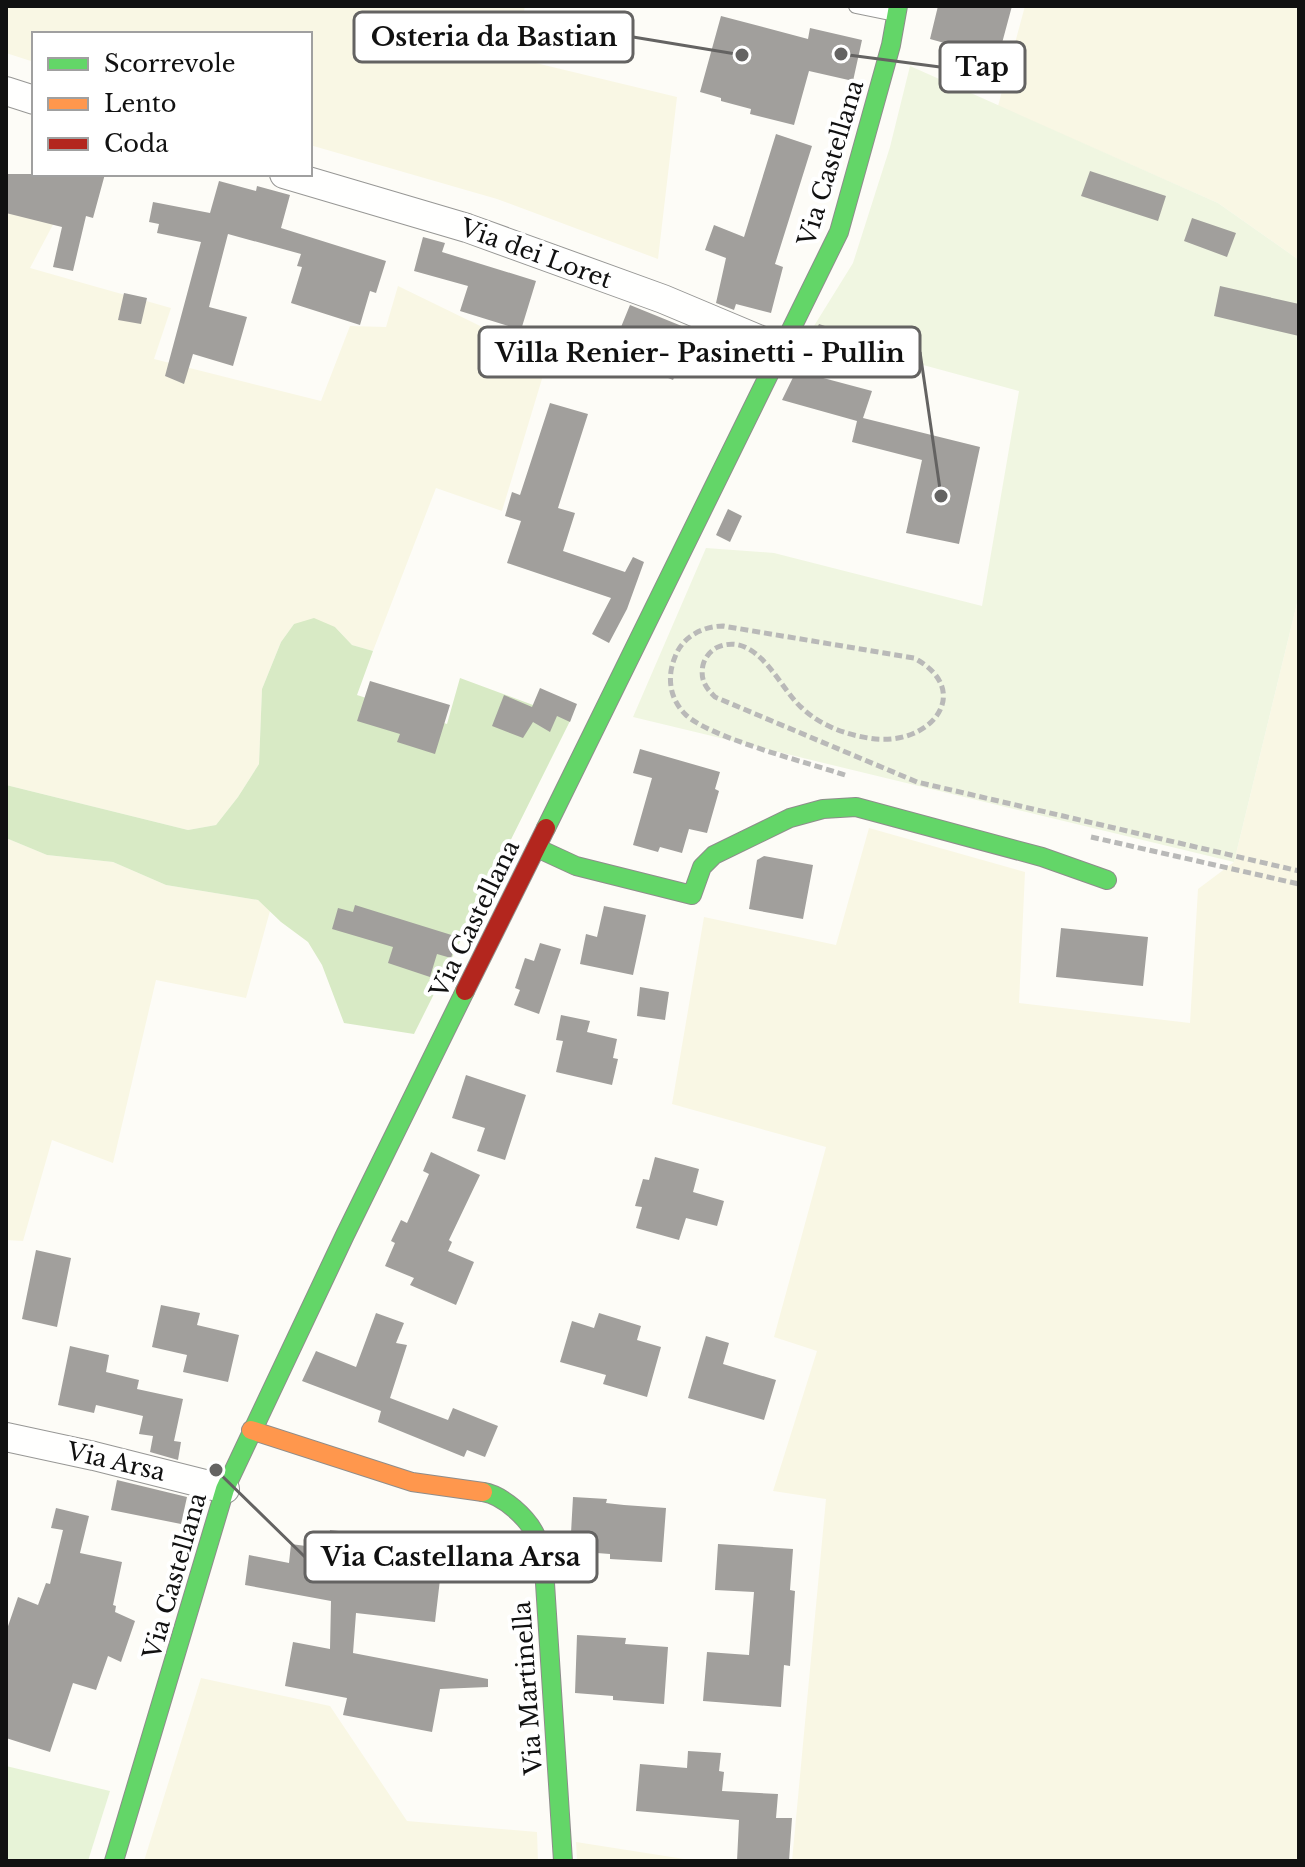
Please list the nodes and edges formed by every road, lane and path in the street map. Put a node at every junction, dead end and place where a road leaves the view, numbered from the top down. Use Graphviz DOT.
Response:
graph roads {
  1 [pos="856,6"];
  2 [pos="897,10"];
  3 [pos="6,91"];
  4 [pos="32,99"];
  5 [pos="291,176"];
  6 [pos="782,349"];
  7 [pos="850,777"];
  8 [pos="1082,835"];
  9 [pos="537,848"];
  10 [pos="1299,871"];
  11 [pos="1107,880"];
  12 [pos="1299,884"];
  13 [pos="251,1430"];
  14 [pos="6,1437"];
  15 [pos="225,1489"];
  16 [pos="114,1861"];
  17 [pos="563,1861"];
  1 -- 2 [label="lane"];
  2 -- 6 [label="main road, Via Castellana"];
  3 -- 4 [label="street"];
  5 -- 6 [label="street, Via dei Loret"];
  6 -- 9 [label="main road, Via Castellana"];
  7 -- 10 [label="path"];
  8 -- 12 [label="path"];
  9 -- 11 [label="main road"];
  9 -- 13 [label="main road, Via Castellana"];
  13 -- 15 [label="main road, Via Castellana"];
  13 -- 17 [label="main road, Via Martinella"];
  14 -- 15 [label="street, Via Arsa"];
  15 -- 16 [label="main road, Via Castellana"];
}
